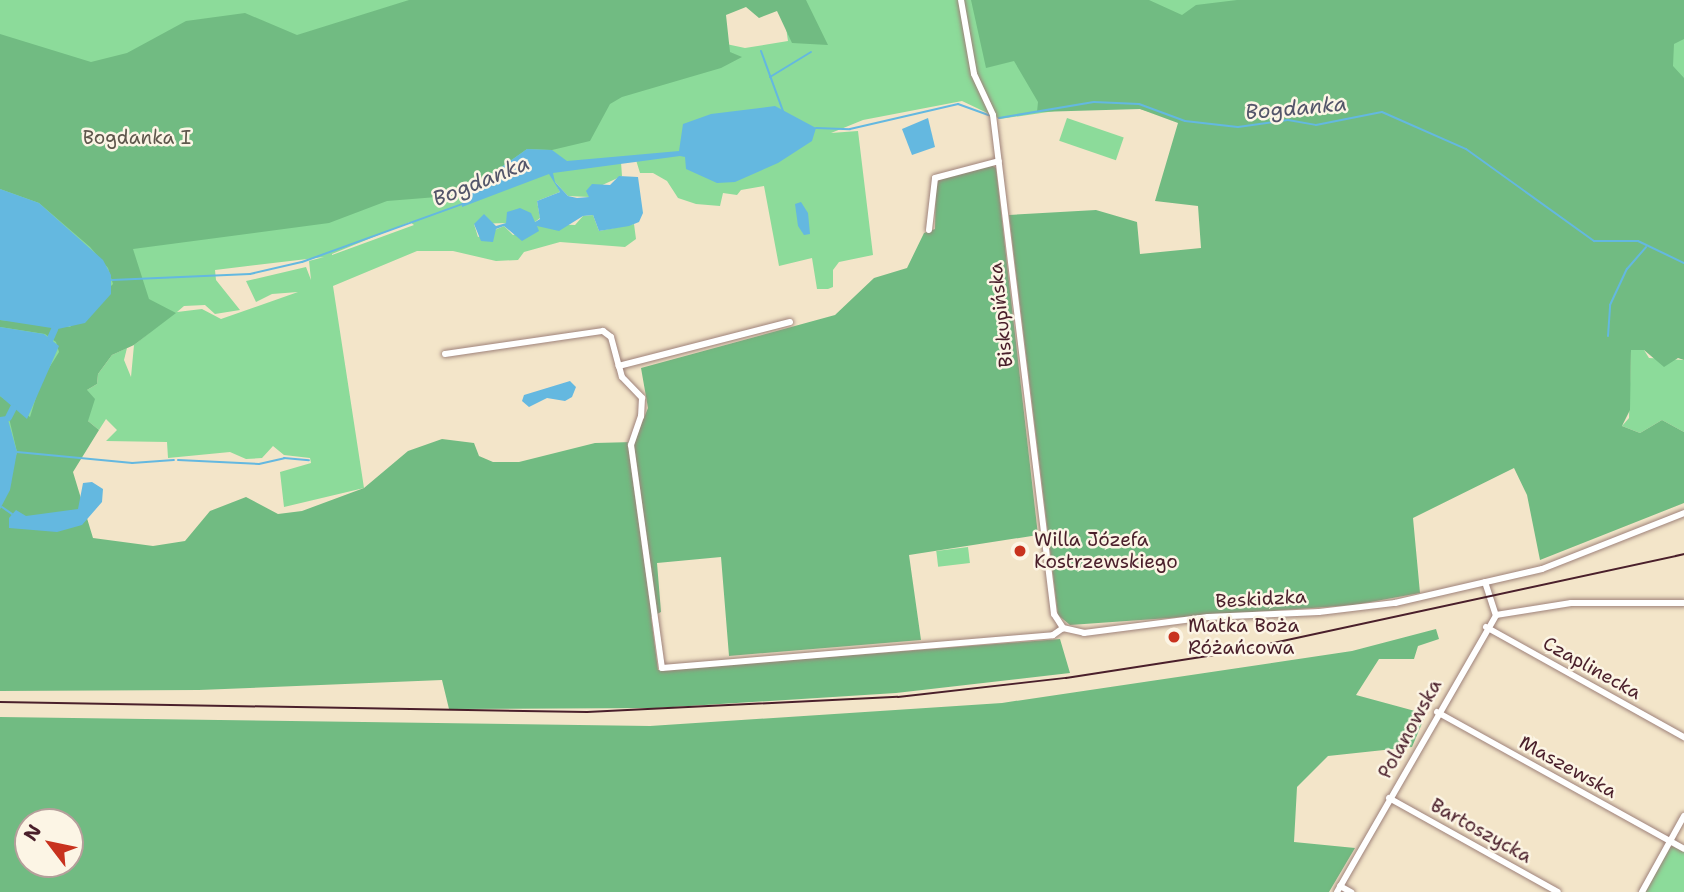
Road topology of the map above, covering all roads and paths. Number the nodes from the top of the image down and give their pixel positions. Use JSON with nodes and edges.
{"nodes":[{"id":1,"x":961,"y":0,"type":"edge"},
{"id":2,"x":999,"y":161,"type":"junction"},
{"id":3,"x":929,"y":230,"type":"dead end"},
{"id":4,"x":790,"y":322,"type":"dead end"},
{"id":5,"x":445,"y":354,"type":"dead end"},
{"id":6,"x":618,"y":366,"type":"junction"},
{"id":7,"x":1684,"y":513,"type":"edge"},
{"id":8,"x":1485,"y":582,"type":"junction"},
{"id":9,"x":1684,"y":603,"type":"edge"},
{"id":10,"x":1496,"y":615,"type":"junction"},
{"id":11,"x":1486,"y":627,"type":"junction"},
{"id":12,"x":1063,"y":628,"type":"junction"},
{"id":13,"x":1437,"y":712,"type":"junction"},
{"id":14,"x":1684,"y":737,"type":"edge"},
{"id":15,"x":1389,"y":798,"type":"junction"},
{"id":16,"x":1684,"y":816,"type":"edge"},
{"id":17,"x":1670,"y":841,"type":"junction"},
{"id":18,"x":1684,"y":849,"type":"edge"},
{"id":19,"x":1339,"y":889,"type":"edge"},
{"id":20,"x":1351,"y":892,"type":"edge"},
{"id":21,"x":1558,"y":892,"type":"edge"},
{"id":22,"x":1642,"y":892,"type":"edge"}],
"edges":[{"from":1,"to":2,"type":"street","name":"Biskupińska"},
{"from":2,"to":3,"type":"street"},
{"from":2,"to":12,"type":"street","name":"Biskupińska"},
{"from":4,"to":6,"type":"street"},
{"from":5,"to":6,"type":"street"},
{"from":6,"to":12,"type":"street","name":"Beskidzka"},
{"from":7,"to":8,"type":"street","name":"Beskidzka"},
{"from":8,"to":10,"type":"street"},
{"from":8,"to":12,"type":"street","name":"Beskidzka"},
{"from":9,"to":10,"type":"street"},
{"from":10,"to":11,"type":"street","name":"Polanowska"},
{"from":11,"to":13,"type":"street","name":"Polanowska"},
{"from":11,"to":14,"type":"street","name":"Czaplinecka"},
{"from":13,"to":15,"type":"street","name":"Polanowska"},
{"from":13,"to":17,"type":"street","name":"Maszewska"},
{"from":15,"to":19,"type":"street","name":"Polanowska"},
{"from":15,"to":21,"type":"street","name":"Bartoszycka"},
{"from":16,"to":17,"type":"street"},
{"from":17,"to":18,"type":"street","name":"Maszewska"},
{"from":17,"to":22,"type":"street"},
{"from":19,"to":20,"type":"street"}]}
